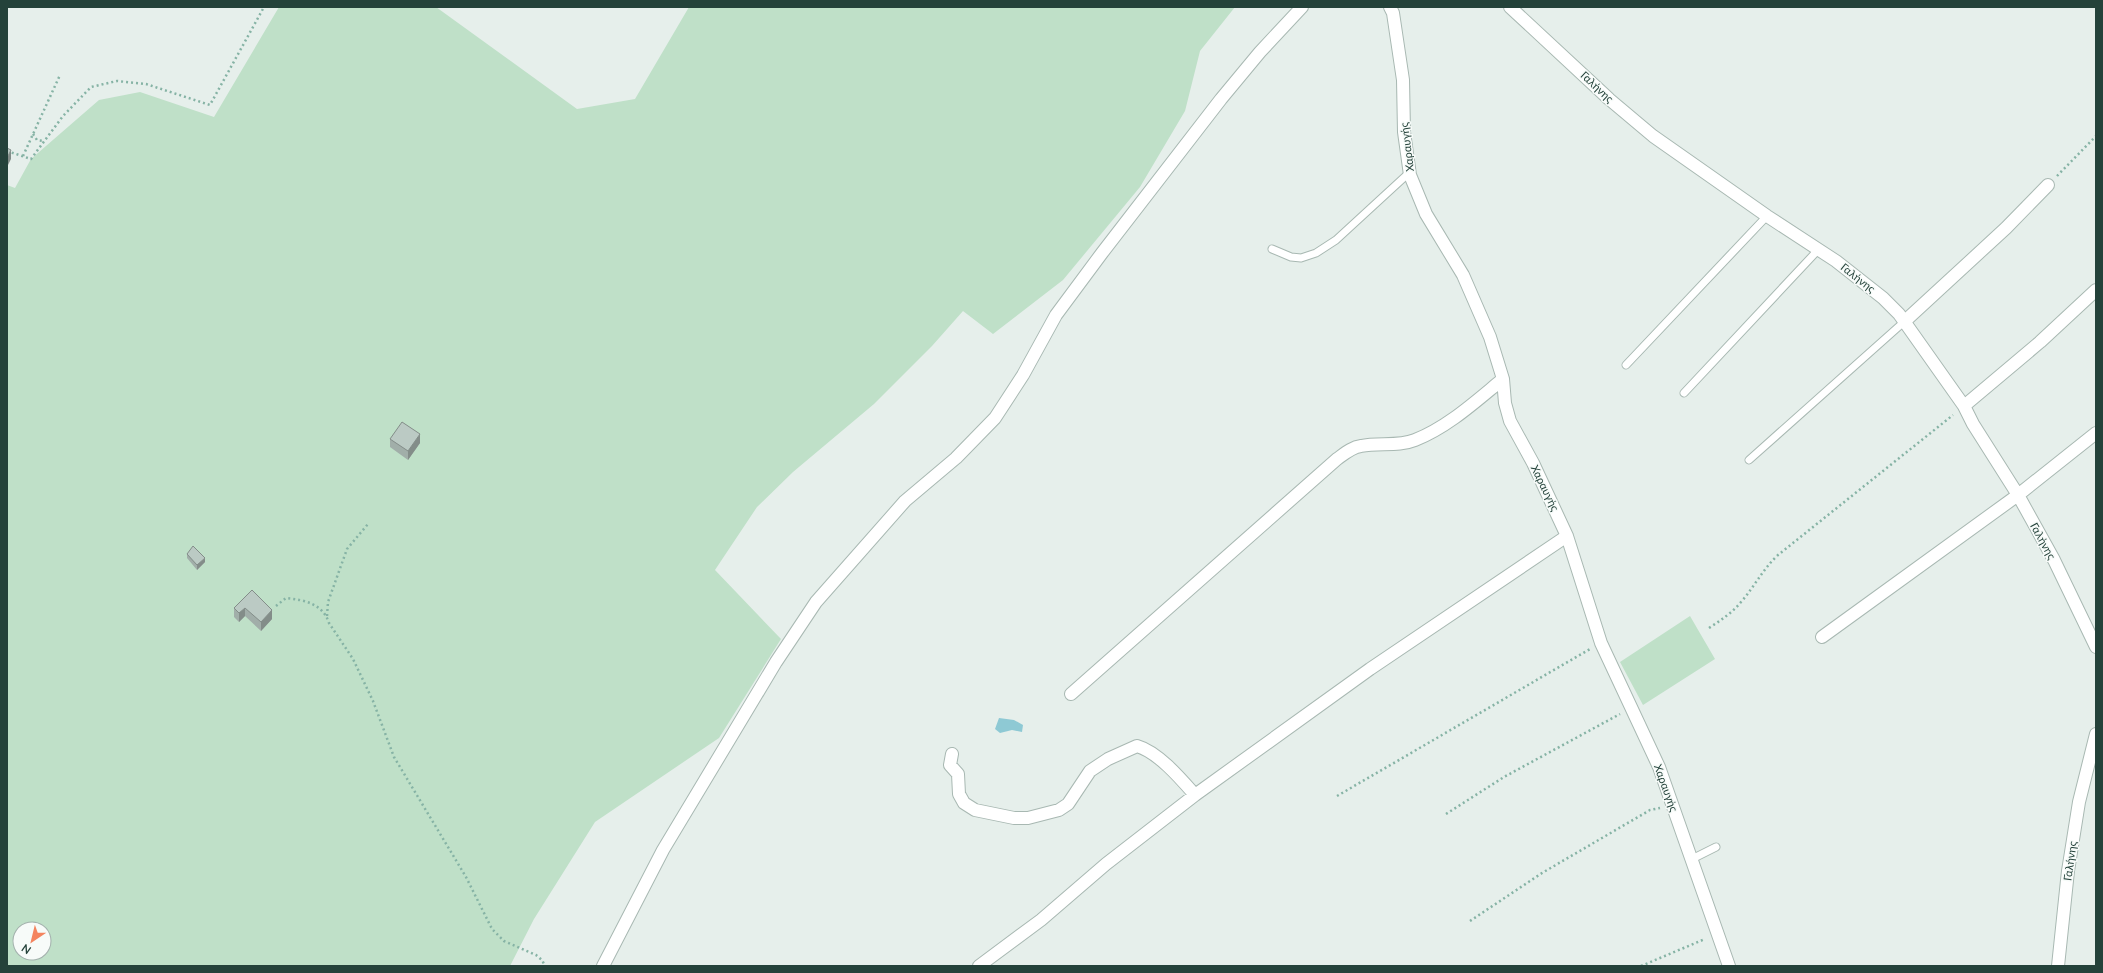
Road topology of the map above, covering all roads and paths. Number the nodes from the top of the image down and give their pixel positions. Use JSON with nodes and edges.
{"nodes":[{"id":1,"x":264,"y":7,"type":"edge"},
{"id":2,"x":1302,"y":7,"type":"edge"},
{"id":3,"x":1390,"y":7,"type":"edge"},
{"id":4,"x":1510,"y":7,"type":"edge"},
{"id":5,"x":60,"y":75,"type":"dead end"},
{"id":6,"x":33,"y":134,"type":"junction"},
{"id":7,"x":2096,"y":136,"type":"edge"},
{"id":8,"x":44,"y":141,"type":"junction"},
{"id":9,"x":7,"y":151,"type":"edge"},
{"id":10,"x":23,"y":156,"type":"junction"},
{"id":11,"x":1410,"y":172,"type":"junction"},
{"id":12,"x":2048,"y":185,"type":"joint"},
{"id":13,"x":1767,"y":216,"type":"junction"},
{"id":14,"x":1272,"y":249,"type":"dead end"},
{"id":15,"x":1818,"y":250,"type":"junction"},
{"id":16,"x":2096,"y":290,"type":"edge"},
{"id":17,"x":1904,"y":321,"type":"junction"},
{"id":18,"x":1626,"y":365,"type":"dead end"},
{"id":19,"x":1503,"y":379,"type":"junction"},
{"id":20,"x":1684,"y":393,"type":"dead end"},
{"id":21,"x":1964,"y":406,"type":"junction"},
{"id":22,"x":2096,"y":433,"type":"edge"},
{"id":23,"x":1749,"y":460,"type":"dead end"},
{"id":24,"x":2018,"y":495,"type":"junction"},
{"id":25,"x":368,"y":524,"type":"dead end"},
{"id":26,"x":1567,"y":536,"type":"junction"},
{"id":27,"x":276,"y":606,"type":"dead end"},
{"id":28,"x":327,"y":616,"type":"junction"},
{"id":29,"x":1710,"y":628,"type":"dead end"},
{"id":30,"x":1822,"y":637,"type":"dead end"},
{"id":31,"x":1601,"y":643,"type":"junction"},
{"id":32,"x":2096,"y":647,"type":"edge"},
{"id":33,"x":1071,"y":694,"type":"dead end"},
{"id":34,"x":1631,"y":708,"type":"junction"},
{"id":35,"x":2096,"y":734,"type":"edge"},
{"id":36,"x":952,"y":754,"type":"dead end"},
{"id":37,"x":1196,"y":795,"type":"junction"},
{"id":38,"x":1337,"y":796,"type":"dead end"},
{"id":39,"x":1670,"y":797,"type":"junction"},
{"id":40,"x":1446,"y":814,"type":"dead end"},
{"id":41,"x":1716,"y":847,"type":"dead end"},
{"id":42,"x":1692,"y":859,"type":"junction"},
{"id":43,"x":1470,"y":921,"type":"dead end"},
{"id":44,"x":1718,"y":934,"type":"junction"},
{"id":45,"x":545,"y":966,"type":"edge"},
{"id":46,"x":603,"y":966,"type":"edge"},
{"id":47,"x":979,"y":966,"type":"edge"},
{"id":48,"x":1641,"y":966,"type":"edge"},
{"id":49,"x":1729,"y":966,"type":"edge"},
{"id":50,"x":2058,"y":966,"type":"edge"}],
"edges":[{"from":1,"to":8,"type":"path"},
{"from":2,"to":46,"type":"street"},
{"from":3,"to":11,"type":"street","name":"Χαραυγής"},
{"from":4,"to":13,"type":"street","name":"Γαλήνης"},
{"from":5,"to":6,"type":"path"},
{"from":6,"to":8,"type":"path"},
{"from":6,"to":10,"type":"path"},
{"from":7,"to":12,"type":"path"},
{"from":8,"to":10,"type":"path"},
{"from":9,"to":10,"type":"path"},
{"from":11,"to":14,"type":"lane"},
{"from":11,"to":19,"type":"street","name":"Χαραυγής"},
{"from":12,"to":17,"type":"street"},
{"from":13,"to":15,"type":"street","name":"Γαλήνης"},
{"from":13,"to":18,"type":"lane"},
{"from":15,"to":17,"type":"street","name":"Γαλήνης"},
{"from":15,"to":20,"type":"lane"},
{"from":16,"to":21,"type":"street"},
{"from":17,"to":21,"type":"street","name":"Γαλήνης"},
{"from":17,"to":23,"type":"lane"},
{"from":19,"to":26,"type":"street","name":"Χαραυγής"},
{"from":19,"to":33,"type":"street"},
{"from":21,"to":24,"type":"street","name":"Γαλήνης"},
{"from":21,"to":29,"type":"path"},
{"from":22,"to":24,"type":"street"},
{"from":24,"to":30,"type":"street"},
{"from":24,"to":32,"type":"street","name":"Γαλήνης"},
{"from":25,"to":28,"type":"path"},
{"from":26,"to":31,"type":"street","name":"Χαραυγής"},
{"from":26,"to":37,"type":"street"},
{"from":27,"to":28,"type":"path"},
{"from":28,"to":45,"type":"path"},
{"from":31,"to":34,"type":"street","name":"Χαραυγής"},
{"from":31,"to":38,"type":"path"},
{"from":34,"to":39,"type":"street","name":"Χαραυγής"},
{"from":34,"to":40,"type":"path"},
{"from":35,"to":50,"type":"street","name":"Γαλήνης"},
{"from":36,"to":37,"type":"street"},
{"from":37,"to":47,"type":"street"},
{"from":39,"to":42,"type":"street","name":"Χαραυγής"},
{"from":39,"to":43,"type":"path"},
{"from":41,"to":42,"type":"lane"},
{"from":42,"to":44,"type":"street","name":"Χαραυγής"},
{"from":44,"to":48,"type":"path"},
{"from":44,"to":49,"type":"street","name":"Χαραυγής"}]}
